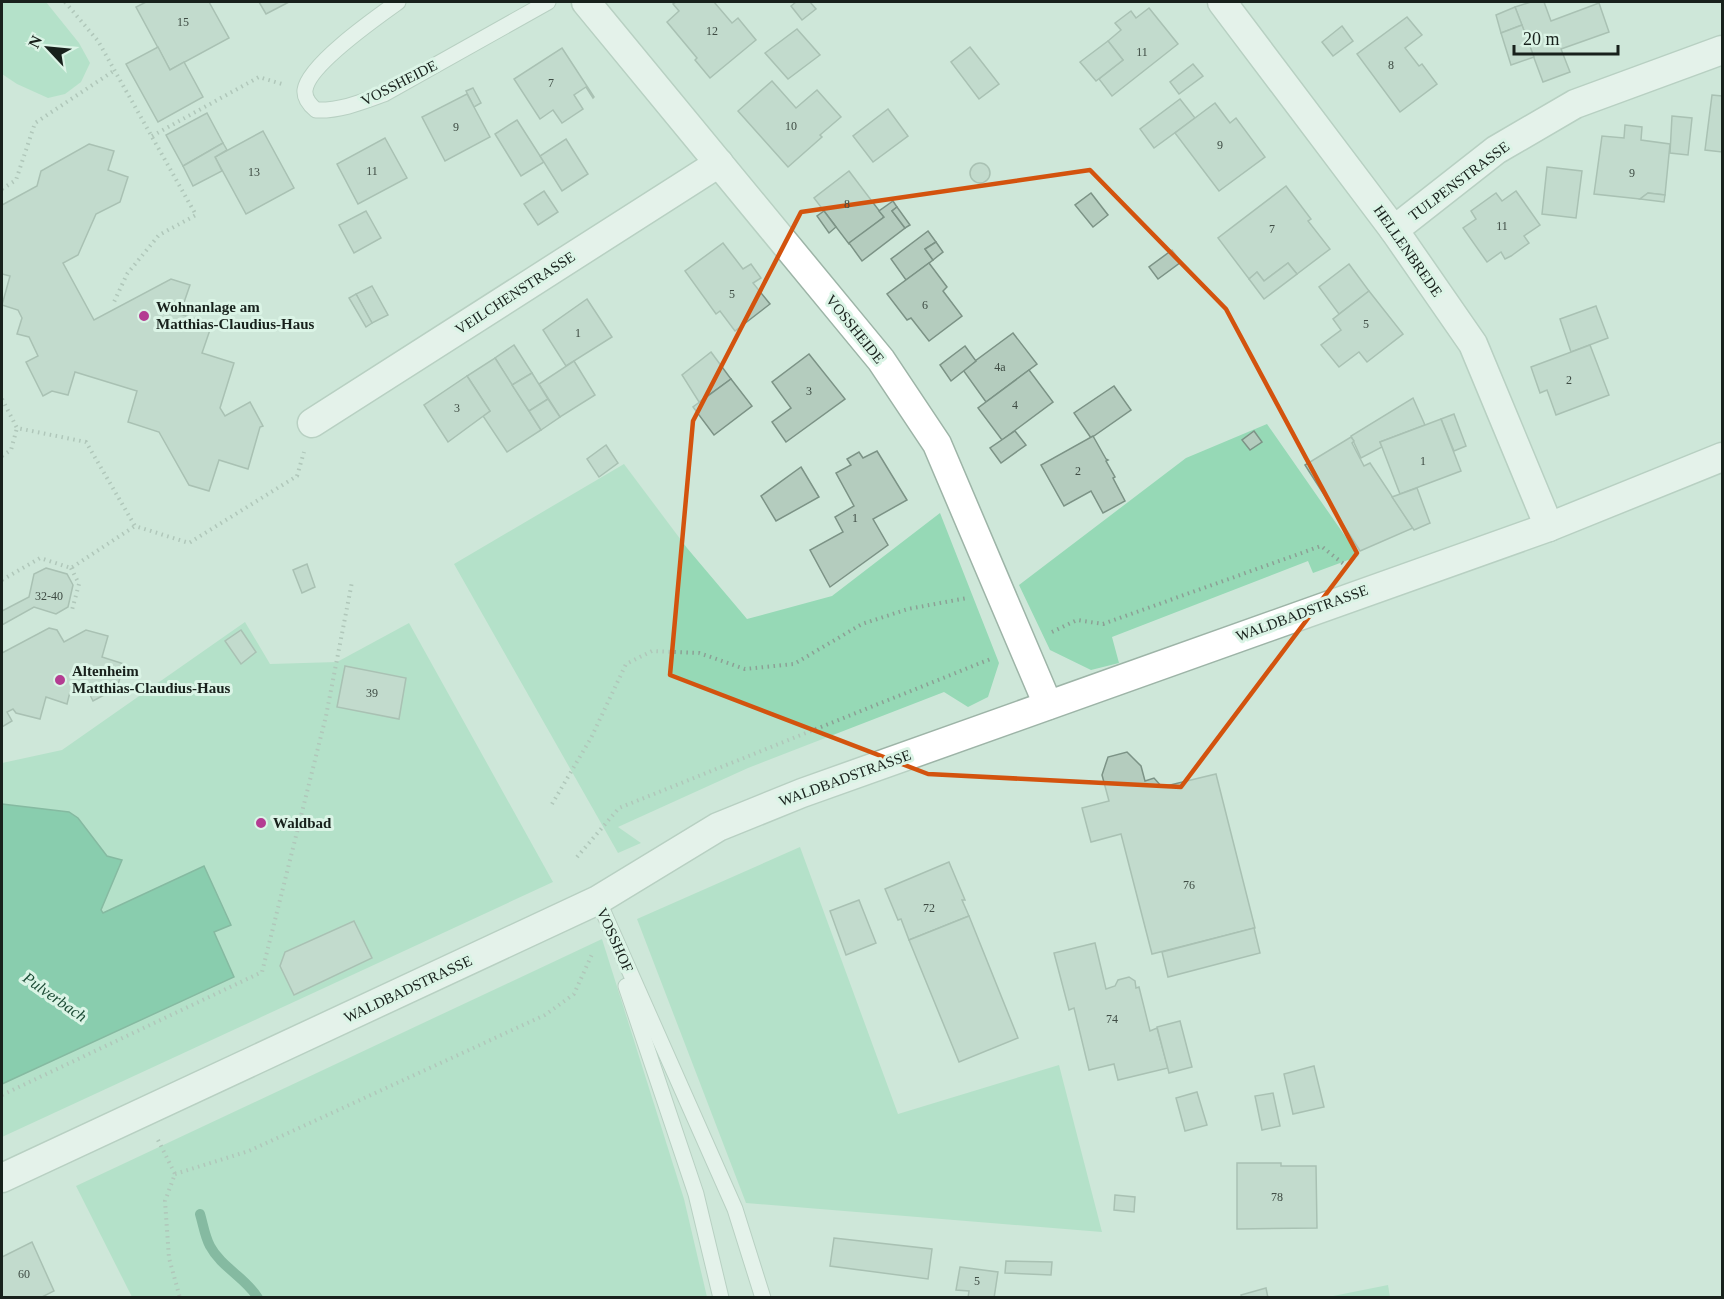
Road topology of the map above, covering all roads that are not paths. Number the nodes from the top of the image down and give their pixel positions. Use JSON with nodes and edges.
{"nodes":[{"id":1,"x":398,"y":2,"type":"edge"},
{"id":2,"x":548,"y":2,"type":"edge"},
{"id":3,"x":586,"y":2,"type":"edge"},
{"id":4,"x":1222,"y":2,"type":"edge"},
{"id":5,"x":1722,"y":50,"type":"edge"},
{"id":6,"x":718,"y":163,"type":"junction"},
{"id":7,"x":1394,"y":230,"type":"junction"},
{"id":8,"x":312,"y":423,"type":"road end"},
{"id":9,"x":1722,"y":457,"type":"edge"},
{"id":10,"x":1549,"y":527,"type":"junction"},
{"id":11,"x":1047,"y":705,"type":"junction"},
{"id":12,"x":598,"y":900,"type":"junction"},
{"id":13,"x":2,"y":1178,"type":"edge"},
{"id":14,"x":721,"y":1298,"type":"edge"},
{"id":15,"x":764,"y":1298,"type":"edge"}],
"edges":[{"from":1,"to":2,"type":"lane","name":"VOSSHEIDE"},
{"from":3,"to":6,"type":"street","name":"VOSSHEIDE"},
{"from":4,"to":7,"type":"street","name":"HELLENBREDE"},
{"from":5,"to":7,"type":"street","name":"TULPENSTRASSE"},
{"from":6,"to":8,"type":"street","name":"VEILCHENSTRASSE"},
{"from":6,"to":11,"type":"street","name":"VOSSHEIDE"},
{"from":7,"to":10,"type":"street","name":"HELLENBREDE"},
{"from":9,"to":10,"type":"street","name":"WALDBADSTRASSE"},
{"from":10,"to":11,"type":"street","name":"WALDBADSTRASSE"},
{"from":11,"to":12,"type":"street","name":"WALDBADSTRASSE"},
{"from":12,"to":13,"type":"street","name":"WALDBADSTRASSE"},
{"from":12,"to":14,"type":"lane","name":"VOSSHOF"},
{"from":12,"to":15,"type":"lane","name":"VOSSHOF"}]}
